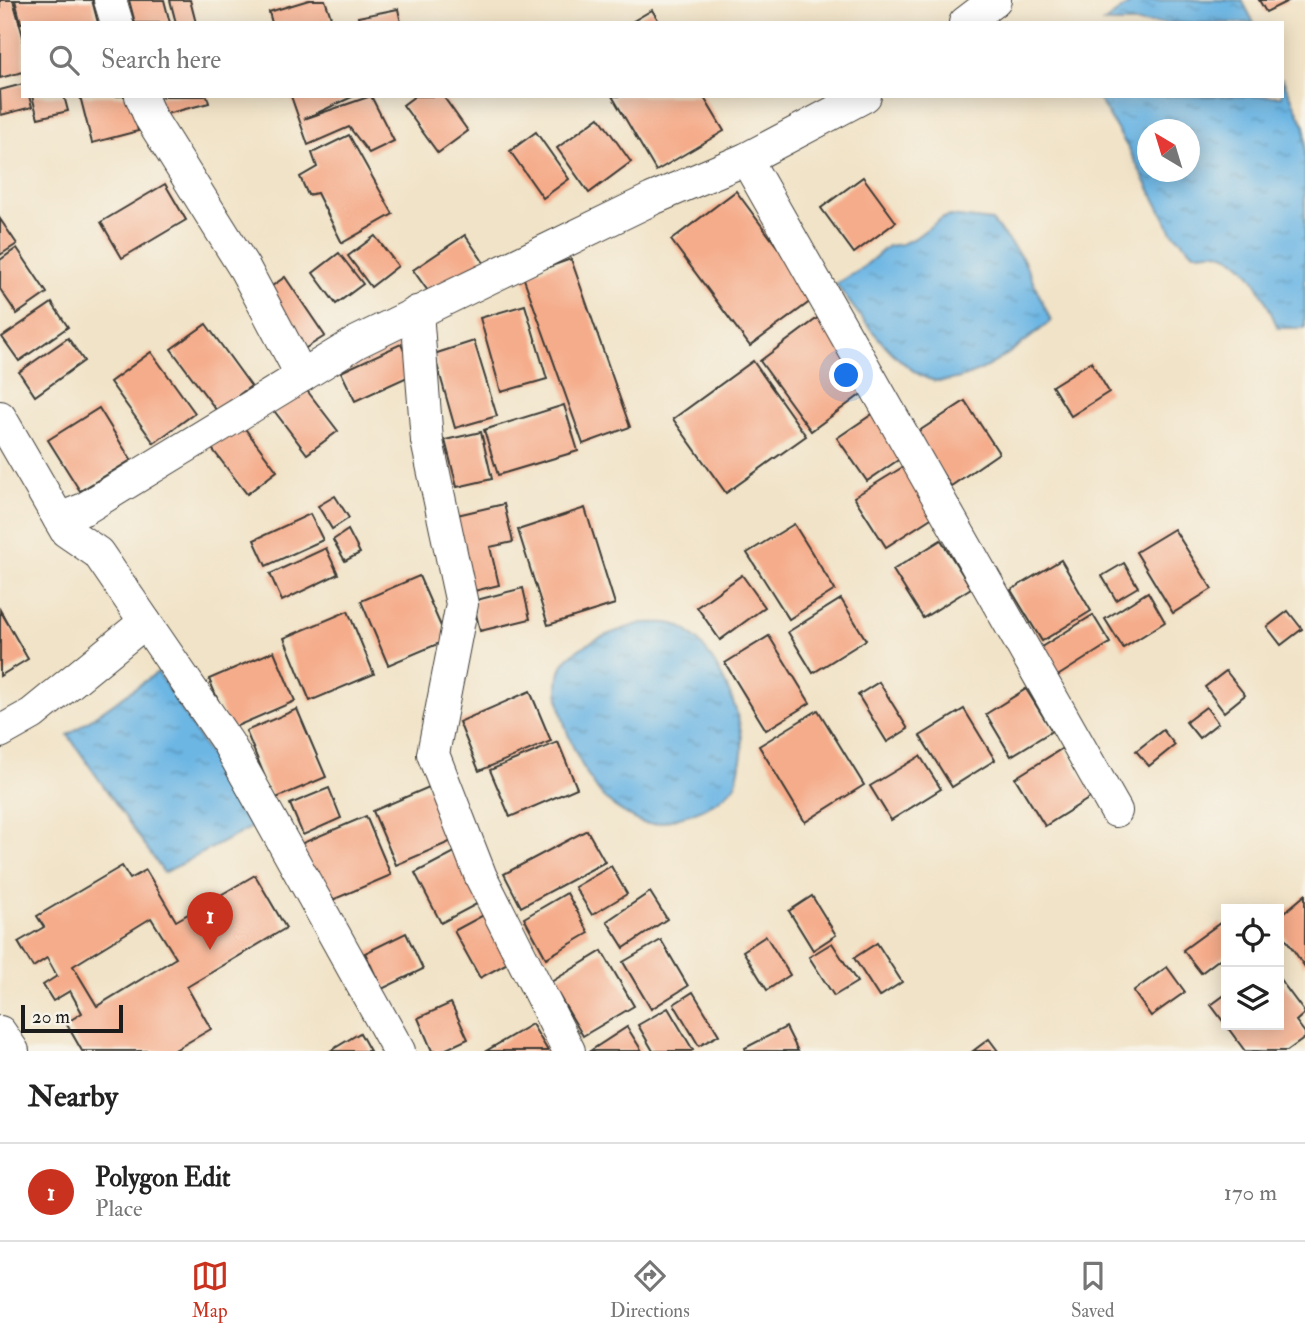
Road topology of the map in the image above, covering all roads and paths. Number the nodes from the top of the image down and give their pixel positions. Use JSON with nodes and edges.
{"nodes":[{"id":1,"x":110,"y":0,"type":"edge"},
{"id":2,"x":995,"y":0,"type":"edge"},
{"id":3,"x":116,"y":21,"type":"edge"},
{"id":4,"x":968,"y":21,"type":"edge"},
{"id":5,"x":142,"y":98,"type":"edge"},
{"id":6,"x":861,"y":98,"type":"edge"},
{"id":7,"x":746,"y":159,"type":"junction"},
{"id":8,"x":417,"y":312,"type":"junction"},
{"id":9,"x":302,"y":376,"type":"junction"},
{"id":10,"x":0,"y":417,"type":"edge"},
{"id":11,"x":59,"y":519,"type":"junction"},
{"id":12,"x":145,"y":622,"type":"junction"},
{"id":13,"x":0,"y":732,"type":"edge"},
{"id":14,"x":1116,"y":811,"type":"dead end"},
{"id":15,"x":0,"y":1032,"type":"edge"},
{"id":16,"x":13,"y":1051,"type":"edge"},
{"id":17,"x":399,"y":1051,"type":"edge"},
{"id":18,"x":569,"y":1051,"type":"edge"}],
"edges":[{"from":1,"to":3,"type":"street"},
{"from":2,"to":4,"type":"street"},
{"from":5,"to":9,"type":"street"},
{"from":6,"to":7,"type":"street"},
{"from":7,"to":8,"type":"street"},
{"from":7,"to":14,"type":"street"},
{"from":8,"to":9,"type":"street"},
{"from":8,"to":18,"type":"street"},
{"from":9,"to":11,"type":"street"},
{"from":10,"to":11,"type":"street"},
{"from":11,"to":12,"type":"street"},
{"from":12,"to":13,"type":"street"},
{"from":12,"to":17,"type":"street"},
{"from":15,"to":16,"type":"street"}]}
